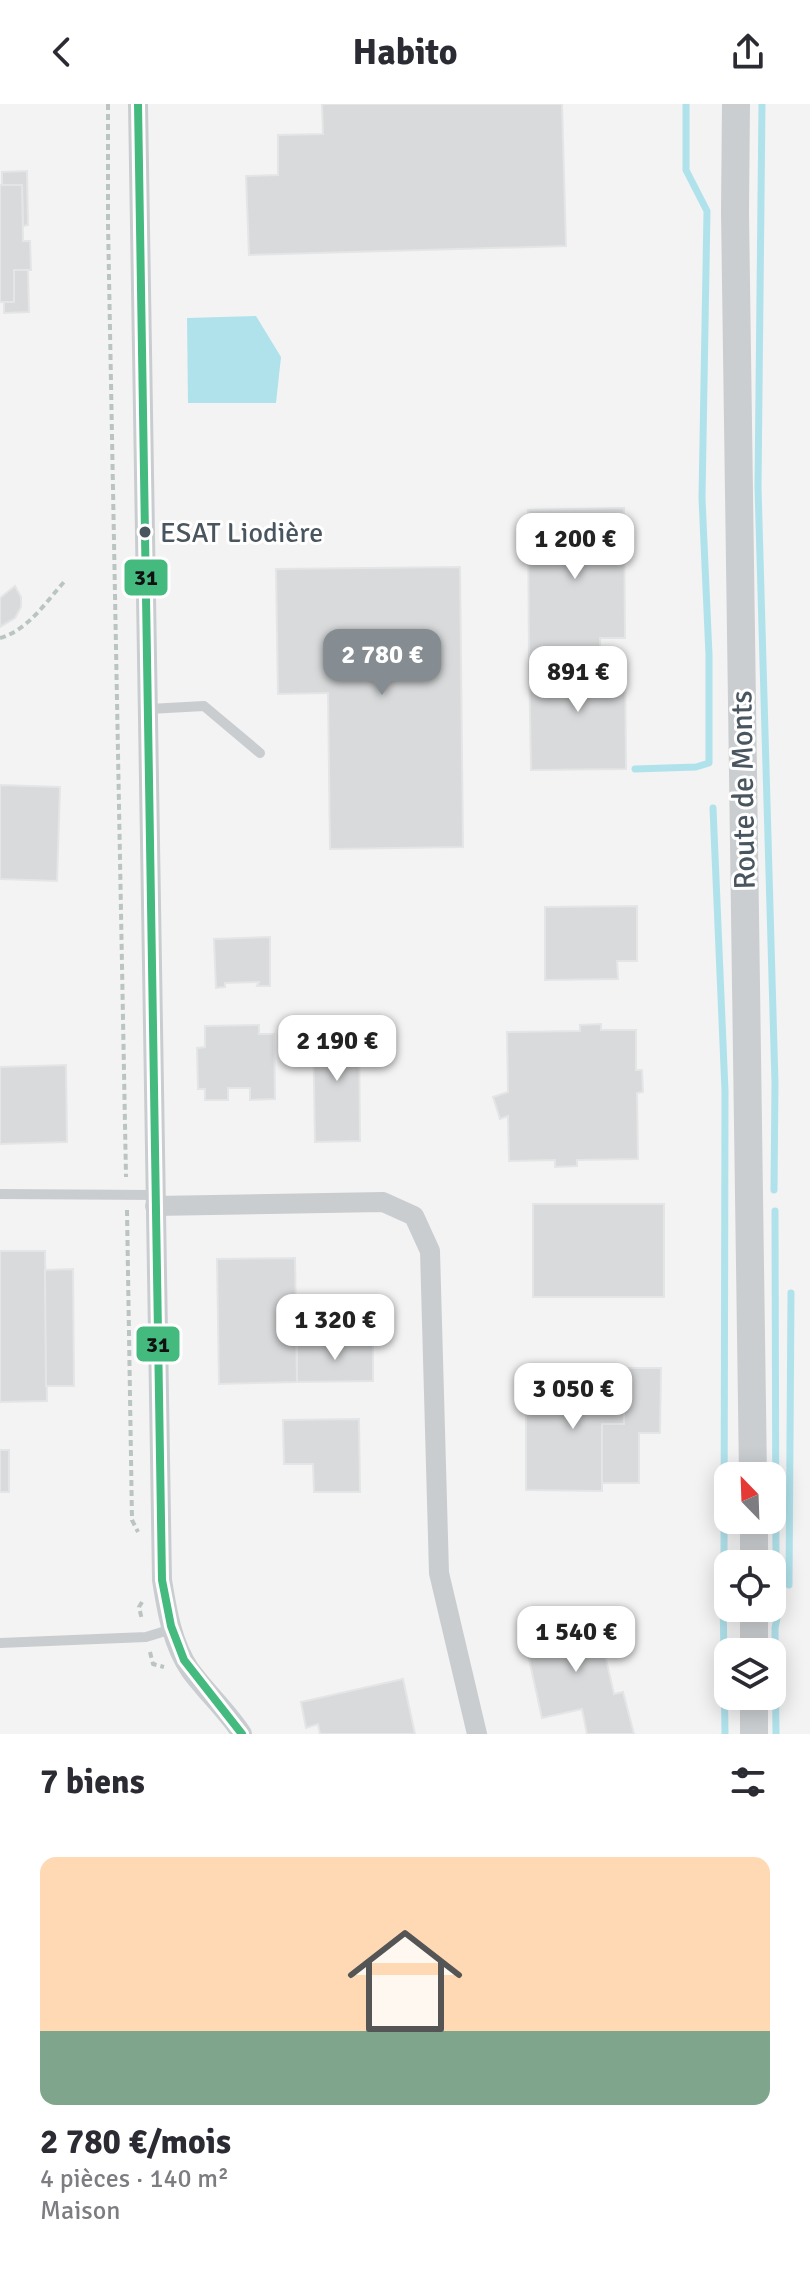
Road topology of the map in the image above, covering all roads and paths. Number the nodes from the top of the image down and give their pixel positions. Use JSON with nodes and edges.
{"nodes":[{"id":1,"x":108,"y":104,"type":"edge"},
{"id":2,"x":138,"y":104,"type":"edge"},
{"id":3,"x":736,"y":104,"type":"edge"},
{"id":4,"x":64,"y":582,"type":"dead end"},
{"id":5,"x":0,"y":638,"type":"edge"},
{"id":6,"x":149,"y":709,"type":"junction"},
{"id":7,"x":260,"y":753,"type":"dead end"},
{"id":8,"x":0,"y":1194,"type":"edge"},
{"id":9,"x":127,"y":1194,"type":"junction"},
{"id":10,"x":155,"y":1200,"type":"junction"},
{"id":11,"x":753,"y":1462,"type":"edge"},
{"id":12,"x":143,"y":1536,"type":"dead end"},
{"id":13,"x":144,"y":1598,"type":"dead end"},
{"id":14,"x":172,"y":1629,"type":"junction"},
{"id":15,"x":146,"y":1637,"type":"junction"},
{"id":16,"x":0,"y":1643,"type":"edge"},
{"id":17,"x":167,"y":1668,"type":"dead end"},
{"id":18,"x":754,"y":1710,"type":"edge"},
{"id":19,"x":242,"y":1734,"type":"edge"},
{"id":20,"x":477,"y":1734,"type":"edge"},
{"id":21,"x":754,"y":1734,"type":"edge"}],
"edges":[{"from":1,"to":9,"type":"path"},
{"from":2,"to":6,"type":"street"},
{"from":3,"to":11,"type":"main road","name":"Route de Monts"},
{"from":4,"to":5,"type":"path"},
{"from":6,"to":7,"type":"lane"},
{"from":6,"to":10,"type":"street"},
{"from":8,"to":9,"type":"lane"},
{"from":9,"to":10,"type":"lane"},
{"from":9,"to":12,"type":"path"},
{"from":10,"to":14,"type":"street"},
{"from":10,"to":20,"type":"street"},
{"from":13,"to":15,"type":"path"},
{"from":14,"to":15,"type":"lane"},
{"from":14,"to":19,"type":"street"},
{"from":15,"to":16,"type":"lane"},
{"from":15,"to":17,"type":"path"},
{"from":18,"to":21,"type":"main road"}]}
